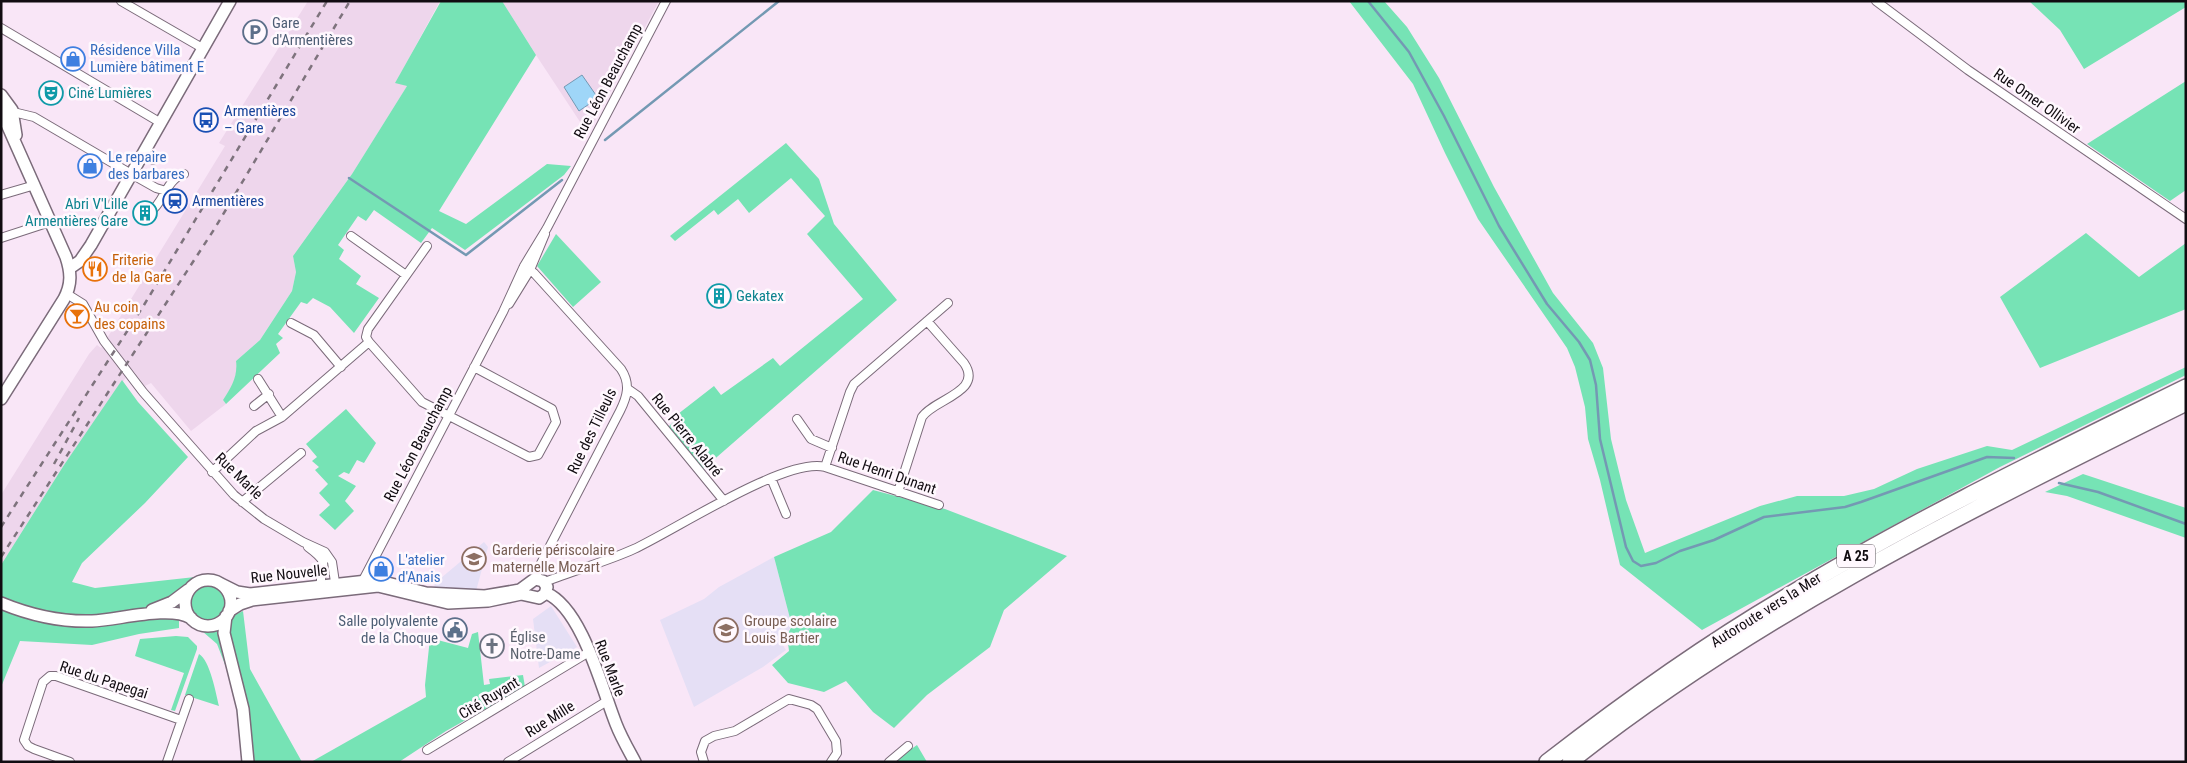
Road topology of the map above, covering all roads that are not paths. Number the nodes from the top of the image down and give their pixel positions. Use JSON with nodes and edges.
{"nodes":[{"id":1,"x":121,"y":1,"type":"edge"},
{"id":2,"x":230,"y":1,"type":"edge"},
{"id":3,"x":666,"y":1,"type":"edge"},
{"id":4,"x":1876,"y":1,"type":"edge"},
{"id":5,"x":3,"y":29,"type":"edge"},
{"id":6,"x":204,"y":49,"type":"junction"},
{"id":7,"x":1,"y":95,"type":"edge"},
{"id":8,"x":1,"y":102,"type":"edge"},
{"id":9,"x":5,"y":115,"type":"edge"},
{"id":10,"x":161,"y":122,"type":"junction"},
{"id":11,"x":184,"y":174,"type":"dead end"},
{"id":12,"x":132,"y":175,"type":"junction"},
{"id":13,"x":35,"y":185,"type":"junction"},
{"id":14,"x":166,"y":191,"type":"junction"},
{"id":15,"x":1,"y":195,"type":"edge"},
{"id":16,"x":150,"y":212,"type":"dead end"},
{"id":17,"x":2186,"y":219,"type":"edge"},
{"id":18,"x":50,"y":222,"type":"junction"},
{"id":19,"x":351,"y":236,"type":"dead end"},
{"id":20,"x":1,"y":238,"type":"edge"},
{"id":21,"x":427,"y":246,"type":"dead end"},
{"id":22,"x":70,"y":268,"type":"junction"},
{"id":23,"x":527,"y":268,"type":"junction"},
{"id":24,"x":406,"y":275,"type":"junction"},
{"id":25,"x":66,"y":294,"type":"junction"},
{"id":26,"x":948,"y":303,"type":"dead end"},
{"id":27,"x":927,"y":321,"type":"junction"},
{"id":28,"x":291,"y":323,"type":"dead end"},
{"id":29,"x":369,"y":342,"type":"junction"},
{"id":30,"x":474,"y":366,"type":"junction"},
{"id":31,"x":341,"y":367,"type":"junction"},
{"id":32,"x":258,"y":378,"type":"dead end"},
{"id":33,"x":14,"y":380,"type":"junction"},
{"id":34,"x":2186,"y":387,"type":"edge"},
{"id":35,"x":628,"y":389,"type":"junction"},
{"id":36,"x":269,"y":394,"type":"junction"},
{"id":37,"x":1,"y":399,"type":"edge"},
{"id":38,"x":2186,"y":402,"type":"edge"},
{"id":39,"x":254,"y":406,"type":"dead end"},
{"id":40,"x":1,"y":409,"type":"edge"},
{"id":41,"x":282,"y":416,"type":"junction"},
{"id":42,"x":448,"y":416,"type":"junction"},
{"id":43,"x":797,"y":420,"type":"dead end"},
{"id":44,"x":832,"y":448,"type":"junction"},
{"id":45,"x":301,"y":453,"type":"dead end"},
{"id":46,"x":825,"y":467,"type":"junction"},
{"id":47,"x":212,"y":472,"type":"junction"},
{"id":48,"x":770,"y":478,"type":"junction"},
{"id":49,"x":898,"y":492,"type":"junction"},
{"id":50,"x":724,"y":501,"type":"junction"},
{"id":51,"x":242,"y":502,"type":"junction"},
{"id":52,"x":939,"y":505,"type":"dead end"},
{"id":53,"x":786,"y":514,"type":"dead end"},
{"id":54,"x":303,"y":542,"type":"junction"},
{"id":55,"x":221,"y":584,"type":"junction"},
{"id":56,"x":360,"y":584,"type":"junction"},
{"id":57,"x":336,"y":587,"type":"junction"},
{"id":58,"x":537,"y":587,"type":"junction"},
{"id":59,"x":190,"y":589,"type":"junction"},
{"id":60,"x":321,"y":589,"type":"junction"},
{"id":61,"x":1,"y":603,"type":"edge"},
{"id":62,"x":227,"y":614,"type":"junction"},
{"id":63,"x":129,"y":617,"type":"junction"},
{"id":64,"x":195,"y":621,"type":"junction"},
{"id":65,"x":589,"y":652,"type":"junction"},
{"id":66,"x":230,"y":661,"type":"junction"},
{"id":67,"x":189,"y":699,"type":"dead end"},
{"id":68,"x":607,"y":701,"type":"junction"},
{"id":69,"x":181,"y":720,"type":"junction"},
{"id":70,"x":908,"y":746,"type":"dead end"},
{"id":71,"x":427,"y":750,"type":"dead end"},
{"id":72,"x":70,"y":762,"type":"edge"},
{"id":73,"x":167,"y":762,"type":"edge"},
{"id":74,"x":248,"y":762,"type":"edge"},
{"id":75,"x":508,"y":762,"type":"edge"},
{"id":76,"x":636,"y":762,"type":"edge"},
{"id":77,"x":704,"y":762,"type":"edge"},
{"id":78,"x":831,"y":762,"type":"edge"},
{"id":79,"x":889,"y":762,"type":"edge"},
{"id":80,"x":1547,"y":762,"type":"edge"},
{"id":81,"x":1570,"y":762,"type":"edge"}],
"edges":[{"from":1,"to":6,"type":"street"},
{"from":2,"to":6,"type":"main road"},
{"from":3,"to":23,"type":"street","name":"Rue Léon Beauchamp"},
{"from":4,"to":17,"type":"street","name":"Rue Omer Ollivier"},
{"from":5,"to":10,"type":"street"},
{"from":6,"to":10,"type":"main road"},
{"from":7,"to":9,"type":"main road"},
{"from":8,"to":9,"type":"street"},
{"from":9,"to":12,"type":"street"},
{"from":9,"to":13,"type":"main road"},
{"from":10,"to":12,"type":"main road"},
{"from":11,"to":14,"type":"street"},
{"from":12,"to":14,"type":"street"},
{"from":12,"to":22,"type":"main road"},
{"from":13,"to":15,"type":"street"},
{"from":13,"to":18,"type":"main road"},
{"from":14,"to":16,"type":"street"},
{"from":18,"to":20,"type":"street"},
{"from":18,"to":22,"type":"main road"},
{"from":19,"to":24,"type":"street"},
{"from":21,"to":24,"type":"street"},
{"from":22,"to":25,"type":"main road"},
{"from":23,"to":30,"type":"street","name":"Rue Léon Beauchamp"},
{"from":23,"to":35,"type":"street","name":"Rue des Tilleuls"},
{"from":24,"to":29,"type":"street"},
{"from":25,"to":33,"type":"main road"},
{"from":25,"to":47,"type":"street","name":"Rue Marle"},
{"from":26,"to":27,"type":"street"},
{"from":27,"to":44,"type":"street"},
{"from":27,"to":49,"type":"street"},
{"from":28,"to":31,"type":"street"},
{"from":29,"to":31,"type":"street"},
{"from":29,"to":42,"type":"street"},
{"from":30,"to":42,"type":"street","name":"Rue Léon Beauchamp"},
{"from":30,"to":42,"type":"street"},
{"from":31,"to":41,"type":"street"},
{"from":32,"to":36,"type":"street"},
{"from":33,"to":37,"type":"main road"},
{"from":33,"to":40,"type":"main road"},
{"from":34,"to":80,"type":"highway","name":"Autoroute vers la Mer","number":"A 25"},
{"from":35,"to":50,"type":"street","name":"Rue Pierre Alabré"},
{"from":35,"to":58,"type":"street","name":"Rue des Tilleuls"},
{"from":36,"to":39,"type":"street"},
{"from":36,"to":41,"type":"street"},
{"from":38,"to":81,"type":"highway","number":"A 25"},
{"from":41,"to":47,"type":"street"},
{"from":42,"to":56,"type":"street","name":"Rue Léon Beauchamp"},
{"from":43,"to":44,"type":"street"},
{"from":44,"to":46,"type":"street"},
{"from":45,"to":51,"type":"street"},
{"from":46,"to":48,"type":"street","name":"Rue Henri Dunant"},
{"from":46,"to":49,"type":"street","name":"Rue Henri Dunant"},
{"from":47,"to":51,"type":"street","name":"Rue Marle"},
{"from":48,"to":50,"type":"street","name":"Rue Henri Dunant"},
{"from":48,"to":53,"type":"street"},
{"from":49,"to":52,"type":"street","name":"Rue Henri Dunant"},
{"from":50,"to":58,"type":"street","name":"Rue Henri Dunant"},
{"from":51,"to":54,"type":"street","name":"Rue Marle"},
{"from":54,"to":57,"type":"street","name":"Rue Marle"},
{"from":54,"to":60,"type":"street","name":"Rue Marle"},
{"from":55,"to":59,"type":"main road"},
{"from":55,"to":60,"type":"main road","name":"Rue Nouvelle"},
{"from":55,"to":62,"type":"main road"},
{"from":56,"to":57,"type":"main road","name":"Rue Nouvelle"},
{"from":56,"to":58,"type":"main road"},
{"from":57,"to":60,"type":"main road","name":"Rue Nouvelle"},
{"from":58,"to":65,"type":"main road","name":"Rue Marle"},
{"from":59,"to":63,"type":"main road"},
{"from":59,"to":64,"type":"main road"},
{"from":60,"to":62,"type":"main road","name":"Rue Nouvelle"},
{"from":61,"to":63,"type":"main road"},
{"from":62,"to":64,"type":"main road"},
{"from":62,"to":66,"type":"main road"},
{"from":63,"to":64,"type":"main road"},
{"from":64,"to":66,"type":"main road"},
{"from":65,"to":68,"type":"main road","name":"Rue Marle"},
{"from":65,"to":71,"type":"street","name":"Cité Ruyant"},
{"from":66,"to":74,"type":"main road"},
{"from":67,"to":69,"type":"street"},
{"from":68,"to":75,"type":"street","name":"Rue Mille"},
{"from":68,"to":76,"type":"main road","name":"Rue Marle"},
{"from":69,"to":72,"type":"street","name":"Rue du Papegai"},
{"from":69,"to":73,"type":"street"},
{"from":70,"to":79,"type":"street"},
{"from":77,"to":78,"type":"street"}]}
